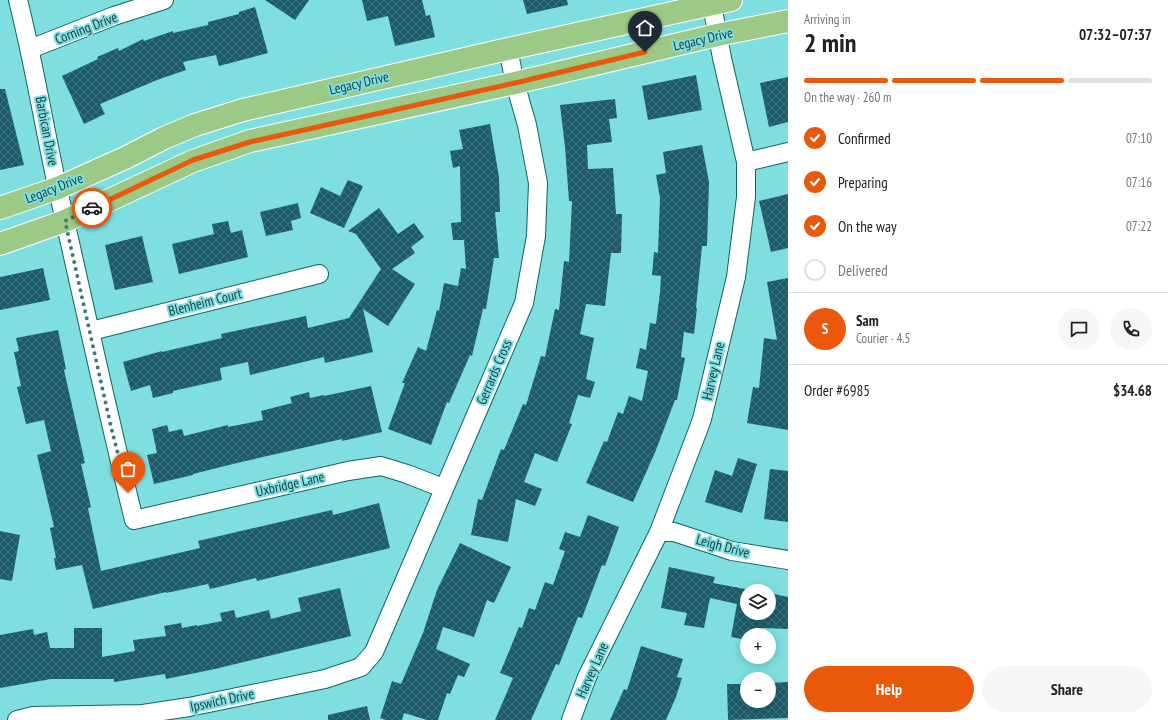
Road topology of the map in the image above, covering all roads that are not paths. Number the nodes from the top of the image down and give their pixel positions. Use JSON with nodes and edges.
{"nodes":[{"id":1,"x":18,"y":0,"type":"edge"},
{"id":2,"x":164,"y":0,"type":"edge"},
{"id":3,"x":718,"y":1,"type":"edge"},
{"id":4,"x":788,"y":21,"type":"edge"},
{"id":5,"x":718,"y":35,"type":"junction"},
{"id":6,"x":30,"y":49,"type":"junction"},
{"id":7,"x":508,"y":49,"type":"junction"},
{"id":8,"x":515,"y":83,"type":"junction"},
{"id":9,"x":788,"y":152,"type":"edge"},
{"id":10,"x":746,"y":162,"type":"junction"},
{"id":11,"x":58,"y":188,"type":"junction"},
{"id":12,"x":0,"y":208,"type":"edge"},
{"id":13,"x":65,"y":221,"type":"junction"},
{"id":14,"x":0,"y":244,"type":"edge"},
{"id":15,"x":319,"y":274,"type":"dead end"},
{"id":16,"x":91,"y":331,"type":"junction"},
{"id":17,"x":443,"y":488,"type":"junction"},
{"id":18,"x":134,"y":520,"type":"joint"},
{"id":19,"x":660,"y":532,"type":"junction"},
{"id":20,"x":788,"y":560,"type":"edge"},
{"id":21,"x":353,"y":670,"type":"joint"},
{"id":22,"x":17,"y":720,"type":"edge"},
{"id":23,"x":571,"y":720,"type":"edge"}],
"edges":[{"from":1,"to":6,"type":"street","name":"Barbican Drive"},
{"from":2,"to":6,"type":"street","name":"Corning Drive"},
{"from":3,"to":5,"type":"street","name":"Harvey Lane"},
{"from":3,"to":7,"type":"main road","name":"Legacy Drive"},
{"from":4,"to":5,"type":"main road","name":"Legacy Drive"},
{"from":5,"to":8,"type":"main road","name":"Legacy Drive"},
{"from":5,"to":10,"type":"street","name":"Harvey Lane"},
{"from":6,"to":11,"type":"street","name":"Barbican Drive"},
{"from":7,"to":8,"type":"street","name":"Gerrards Cross"},
{"from":7,"to":11,"type":"main road","name":"Legacy Drive"},
{"from":8,"to":13,"type":"main road","name":"Legacy Drive"},
{"from":8,"to":17,"type":"street","name":"Gerrards Cross"},
{"from":9,"to":10,"type":"street"},
{"from":10,"to":19,"type":"street","name":"Harvey Lane"},
{"from":11,"to":12,"type":"main road","name":"Legacy Drive"},
{"from":11,"to":13,"type":"street","name":"Barbican Drive"},
{"from":13,"to":14,"type":"main road","name":"Legacy Drive"},
{"from":13,"to":16,"type":"street","name":"Barbican Drive"},
{"from":15,"to":16,"type":"street","name":"Blenheim Court"},
{"from":16,"to":18,"type":"street","name":"Barbican Drive"},
{"from":17,"to":18,"type":"street","name":"Uxbridge Lane"},
{"from":17,"to":21,"type":"street","name":"Gerrards Cross"},
{"from":19,"to":20,"type":"street","name":"Leigh Drive"},
{"from":19,"to":23,"type":"street","name":"Harvey Lane"},
{"from":21,"to":22,"type":"street","name":"Ipswich Drive"}]}
